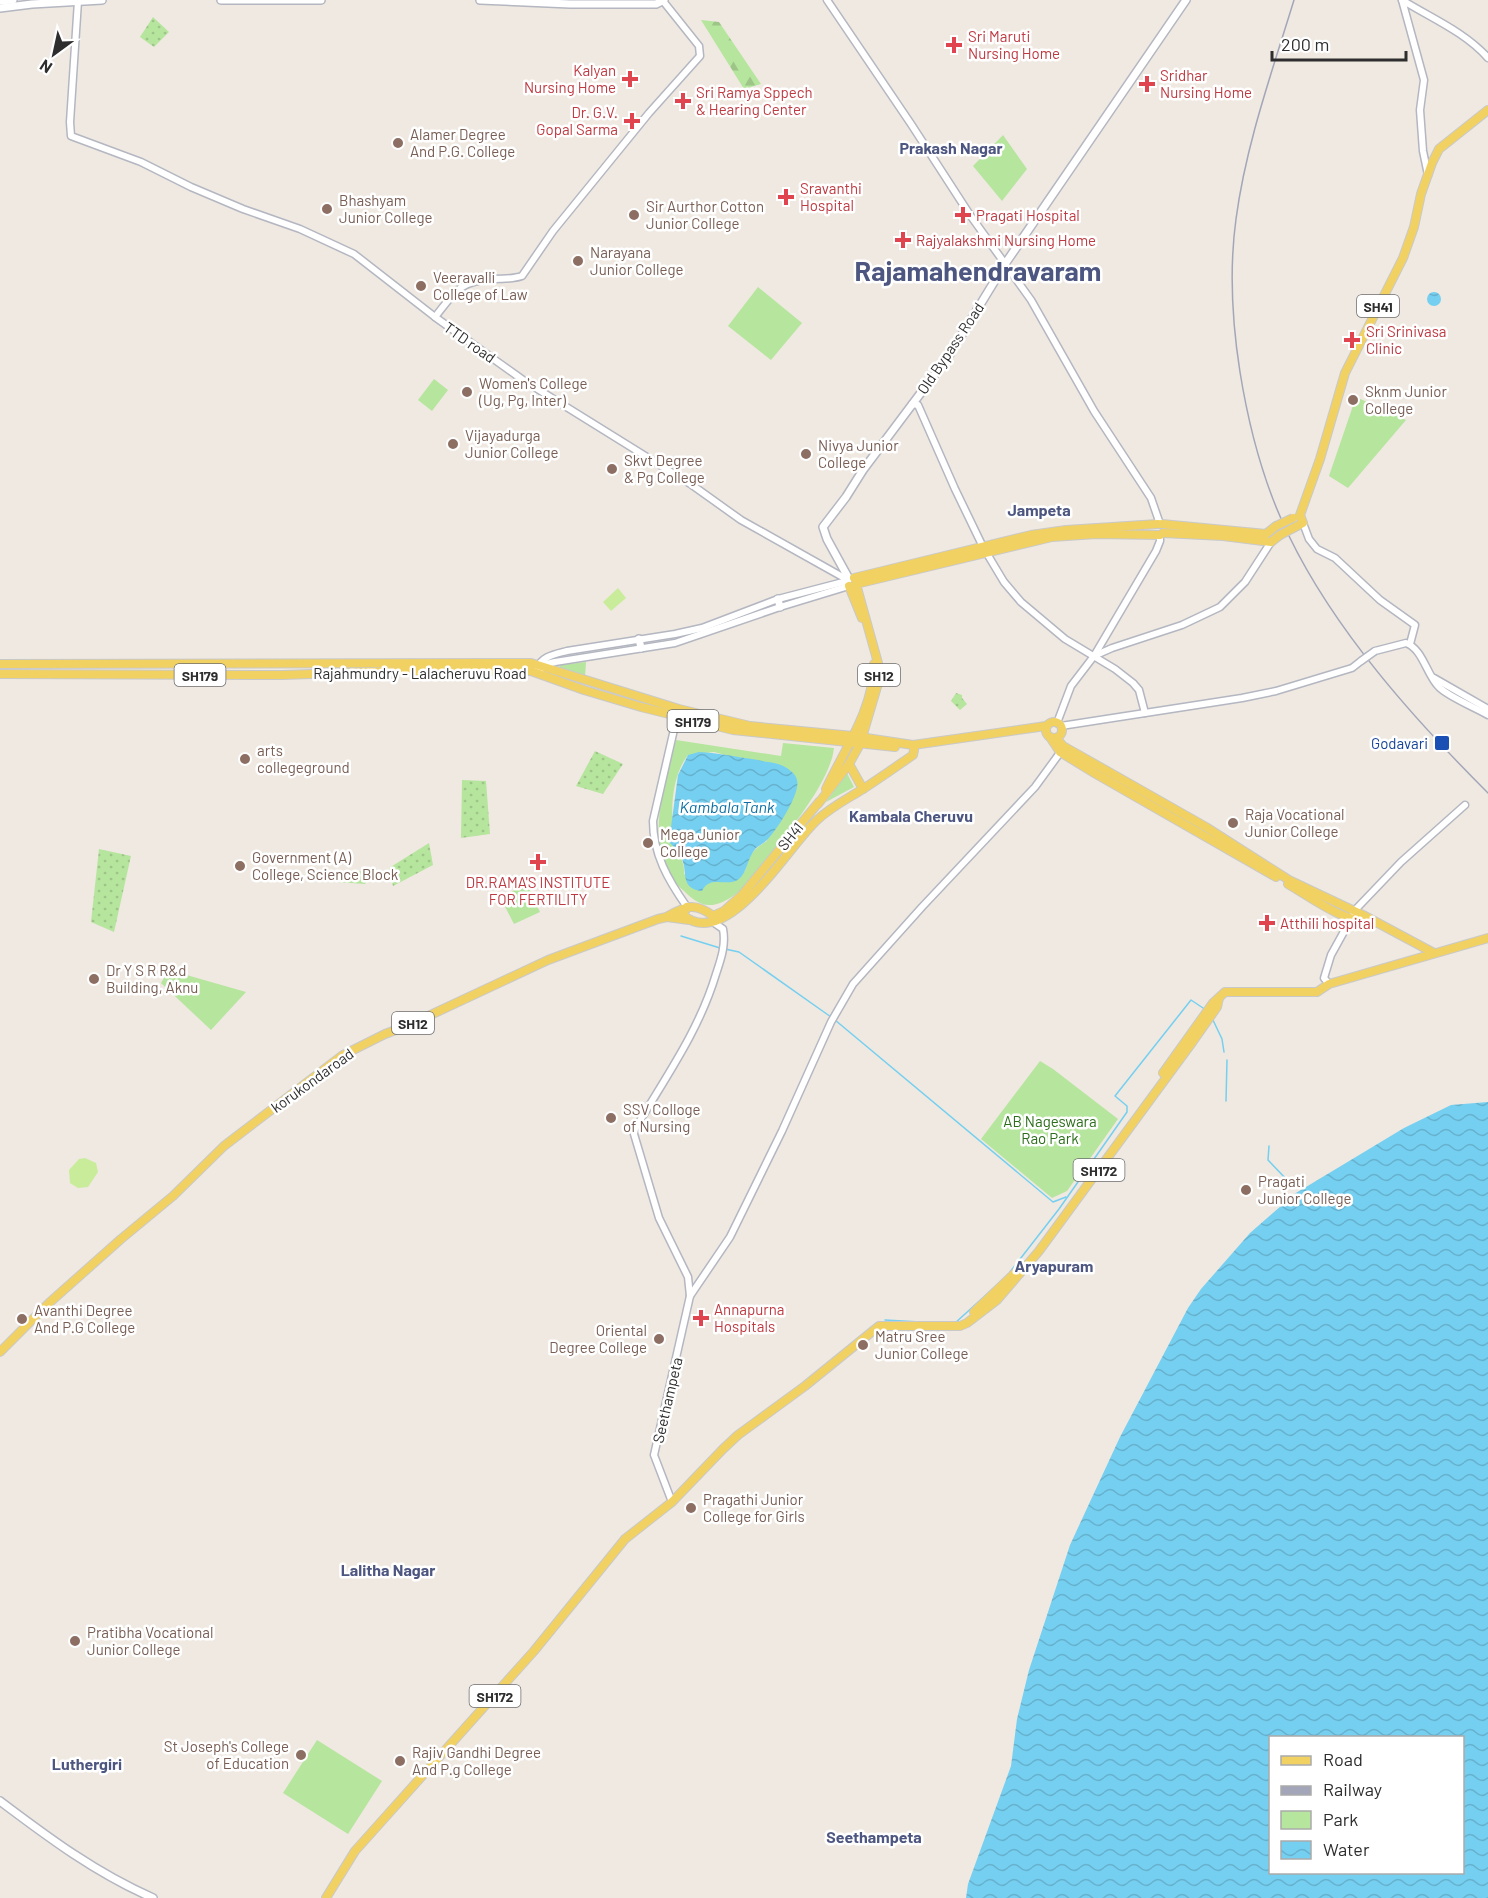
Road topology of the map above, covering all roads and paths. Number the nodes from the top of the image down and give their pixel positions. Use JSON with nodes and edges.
{"nodes":[{"id":1,"x":13,"y":0,"type":"edge"},
{"id":2,"x":102,"y":0,"type":"edge"},
{"id":3,"x":220,"y":0,"type":"edge"},
{"id":4,"x":321,"y":0,"type":"edge"},
{"id":5,"x":480,"y":0,"type":"edge"},
{"id":6,"x":576,"y":0,"type":"edge"},
{"id":7,"x":663,"y":0,"type":"edge"},
{"id":8,"x":827,"y":0,"type":"edge"},
{"id":9,"x":1186,"y":0,"type":"edge"},
{"id":10,"x":1402,"y":0,"type":"edge"},
{"id":11,"x":0,"y":1,"type":"edge"},
{"id":12,"x":78,"y":1,"type":"edge"},
{"id":13,"x":590,"y":4,"type":"junction"},
{"id":14,"x":0,"y":8,"type":"edge"},
{"id":15,"x":1488,"y":58,"type":"edge"},
{"id":16,"x":1488,"y":110,"type":"edge"},
{"id":17,"x":1428,"y":176,"type":"junction"},
{"id":18,"x":1005,"y":264,"type":"junction"},
{"id":19,"x":435,"y":317,"type":"junction"},
{"id":20,"x":912,"y":404,"type":"junction"},
{"id":21,"x":1297,"y":516,"type":"junction"},
{"id":22,"x":1160,"y":524,"type":"junction"},
{"id":23,"x":1301,"y":524,"type":"junction"},
{"id":24,"x":1162,"y":534,"type":"junction"},
{"id":25,"x":1276,"y":538,"type":"junction"},
{"id":26,"x":1022,"y":540,"type":"junction"},
{"id":27,"x":985,"y":550,"type":"junction"},
{"id":28,"x":851,"y":581,"type":"junction"},
{"id":29,"x":779,"y":603,"type":"junction"},
{"id":30,"x":639,"y":639,"type":"junction"},
{"id":31,"x":1410,"y":644,"type":"junction"},
{"id":32,"x":641,"y":648,"type":"junction"},
{"id":33,"x":1094,"y":656,"type":"junction"},
{"id":34,"x":0,"y":664,"type":"edge"},
{"id":35,"x":540,"y":670,"type":"junction"},
{"id":36,"x":0,"y":674,"type":"edge"},
{"id":37,"x":1434,"y":678,"type":"junction"},
{"id":38,"x":586,"y":681,"type":"junction"},
{"id":39,"x":584,"y":690,"type":"junction"},
{"id":40,"x":622,"y":691,"type":"junction"},
{"id":41,"x":619,"y":700,"type":"junction"},
{"id":42,"x":1488,"y":709,"type":"edge"},
{"id":43,"x":678,"y":713,"type":"junction"},
{"id":44,"x":1145,"y":713,"type":"junction"},
{"id":45,"x":1488,"y":715,"type":"edge"},
{"id":46,"x":1059,"y":724,"type":"junction"},
{"id":47,"x":1050,"y":733,"type":"junction"},
{"id":48,"x":852,"y":739,"type":"junction"},
{"id":49,"x":861,"y":740,"type":"junction"},
{"id":50,"x":1062,"y":749,"type":"junction"},
{"id":51,"x":914,"y":750,"type":"junction"},
{"id":52,"x":849,"y":764,"type":"junction"},
{"id":53,"x":863,"y":789,"type":"junction"},
{"id":54,"x":818,"y":804,"type":"junction"},
{"id":55,"x":1465,"y":805,"type":"dead end"},
{"id":56,"x":687,"y":907,"type":"junction"},
{"id":57,"x":1353,"y":915,"type":"junction"},
{"id":58,"x":667,"y":917,"type":"junction"},
{"id":59,"x":713,"y":919,"type":"junction"},
{"id":60,"x":689,"y":920,"type":"junction"},
{"id":61,"x":1488,"y":938,"type":"edge"},
{"id":62,"x":1434,"y":953,"type":"junction"},
{"id":63,"x":1329,"y":984,"type":"junction"},
{"id":64,"x":690,"y":1296,"type":"junction"},
{"id":65,"x":0,"y":1352,"type":"edge"},
{"id":66,"x":672,"y":1502,"type":"junction"},
{"id":67,"x":0,"y":1801,"type":"edge"},
{"id":68,"x":153,"y":1898,"type":"edge"},
{"id":69,"x":326,"y":1898,"type":"edge"}],
"edges":[{"from":1,"to":11,"type":"main road"},
{"from":2,"to":12,"type":"main road"},
{"from":3,"to":4,"type":"main road"},
{"from":5,"to":13,"type":"main road"},
{"from":6,"to":13,"type":"main road"},
{"from":7,"to":13,"type":"main road"},
{"from":7,"to":19,"type":"street"},
{"from":8,"to":18,"type":"street"},
{"from":9,"to":18,"type":"main road","name":"Old Bypass Road"},
{"from":10,"to":15,"type":"street"},
{"from":10,"to":17,"type":"street"},
{"from":12,"to":14,"type":"main road"},
{"from":12,"to":19,"type":"street","name":"TTD road"},
{"from":16,"to":17,"type":"main road","number":"SH41"},
{"from":17,"to":21,"type":"main road","number":"SH41"},
{"from":18,"to":20,"type":"main road","name":"Old Bypass Road"},
{"from":18,"to":22,"type":"street"},
{"from":19,"to":28,"type":"street","name":"TTD road"},
{"from":20,"to":27,"type":"street"},
{"from":20,"to":28,"type":"main road","name":"Old Bypass Road"},
{"from":21,"to":22,"type":"main road","bridge":true},
{"from":21,"to":23,"type":"main road"},
{"from":22,"to":24,"type":"main road"},
{"from":22,"to":26,"type":"main road"},
{"from":23,"to":25,"type":"main road","bridge":true},
{"from":23,"to":31,"type":"street"},
{"from":24,"to":25,"type":"main road"},
{"from":24,"to":26,"type":"main road"},
{"from":24,"to":33,"type":"street"},
{"from":25,"to":33,"type":"street"},
{"from":26,"to":27,"type":"main road"},
{"from":27,"to":28,"type":"main road"},
{"from":27,"to":33,"type":"street"},
{"from":28,"to":29,"type":"street"},
{"from":28,"to":48,"type":"main road","number":"SH12"},
{"from":28,"to":49,"type":"main road","number":"SH12"},
{"from":29,"to":30,"type":"street"},
{"from":29,"to":32,"type":"street"},
{"from":30,"to":32,"type":"main road"},
{"from":30,"to":35,"type":"street"},
{"from":31,"to":37,"type":"street"},
{"from":31,"to":44,"type":"street","bridge":true},
{"from":32,"to":35,"type":"street"},
{"from":33,"to":44,"type":"street"},
{"from":33,"to":46,"type":"street"},
{"from":34,"to":35,"type":"main road","number":"SH179"},
{"from":35,"to":36,"type":"main road","name":"Rajahmundry - Lalacheruvu Road","number":"SH179"},
{"from":35,"to":38,"type":"main road","number":"SH179"},
{"from":35,"to":39,"type":"main road","name":"Rajahmundry - Lalacheruvu Road","number":"SH179"},
{"from":37,"to":42,"type":"street"},
{"from":37,"to":45,"type":"street"},
{"from":38,"to":39,"type":"main road"},
{"from":38,"to":40,"type":"main road","number":"SH179"},
{"from":39,"to":41,"type":"main road","name":"Rajahmundry - Lalacheruvu Road","number":"SH179"},
{"from":40,"to":41,"type":"main road"},
{"from":40,"to":43,"type":"main road","number":"SH179"},
{"from":41,"to":43,"type":"main road","name":"Rajahmundry - Lalacheruvu Road","number":"SH179"},
{"from":43,"to":48,"type":"main road","name":"Rajahmundry - Lalacheruvu Road","number":"SH179"},
{"from":43,"to":56,"type":"street"},
{"from":44,"to":46,"type":"street"},
{"from":46,"to":47,"type":"main road","name":"Rajahmundry - Lalacheruvu Road","number":"SH179"},
{"from":46,"to":47,"type":"main road"},
{"from":47,"to":49,"type":"main road","number":"SH179"},
{"from":47,"to":50,"type":"main road"},
{"from":47,"to":51,"type":"main road","name":"Rajahmundry - Lalacheruvu Road","number":"SH179"},
{"from":48,"to":49,"type":"main road","name":"Rajahmundry - Lalacheruvu Road","number":"SH179"},
{"from":48,"to":54,"type":"main road","name":"SH41","number":"SH12"},
{"from":49,"to":51,"type":"main road","name":"Rajahmundry - Lalacheruvu Road","number":"SH179"},
{"from":49,"to":52,"type":"main road","number":"SH12"},
{"from":50,"to":57,"type":"main road"},
{"from":50,"to":64,"type":"street"},
{"from":51,"to":53,"type":"main road"},
{"from":52,"to":53,"type":"main road"},
{"from":52,"to":54,"type":"main road","number":"SH12"},
{"from":53,"to":59,"type":"main road"},
{"from":54,"to":59,"type":"main road","name":"SH41","number":"SH12"},
{"from":55,"to":57,"type":"street"},
{"from":56,"to":58,"type":"main road","number":"SH12"},
{"from":56,"to":59,"type":"main road"},
{"from":56,"to":60,"type":"main road"},
{"from":57,"to":62,"type":"main road"},
{"from":57,"to":63,"type":"street"},
{"from":58,"to":60,"type":"main road","name":"korukondaroad","number":"SH12"},
{"from":58,"to":65,"type":"main road","name":"korukondaroad","number":"SH12"},
{"from":59,"to":60,"type":"main road","name":"korukondaroad","number":"SH12"},
{"from":59,"to":64,"type":"street"},
{"from":61,"to":62,"type":"main road"},
{"from":62,"to":63,"type":"main road","number":"SH172"},
{"from":63,"to":66,"type":"main road","number":"SH172"},
{"from":64,"to":66,"type":"street","name":"Seethampeta"},
{"from":66,"to":69,"type":"main road","number":"SH172"},
{"from":67,"to":68,"type":"main road"}]}
